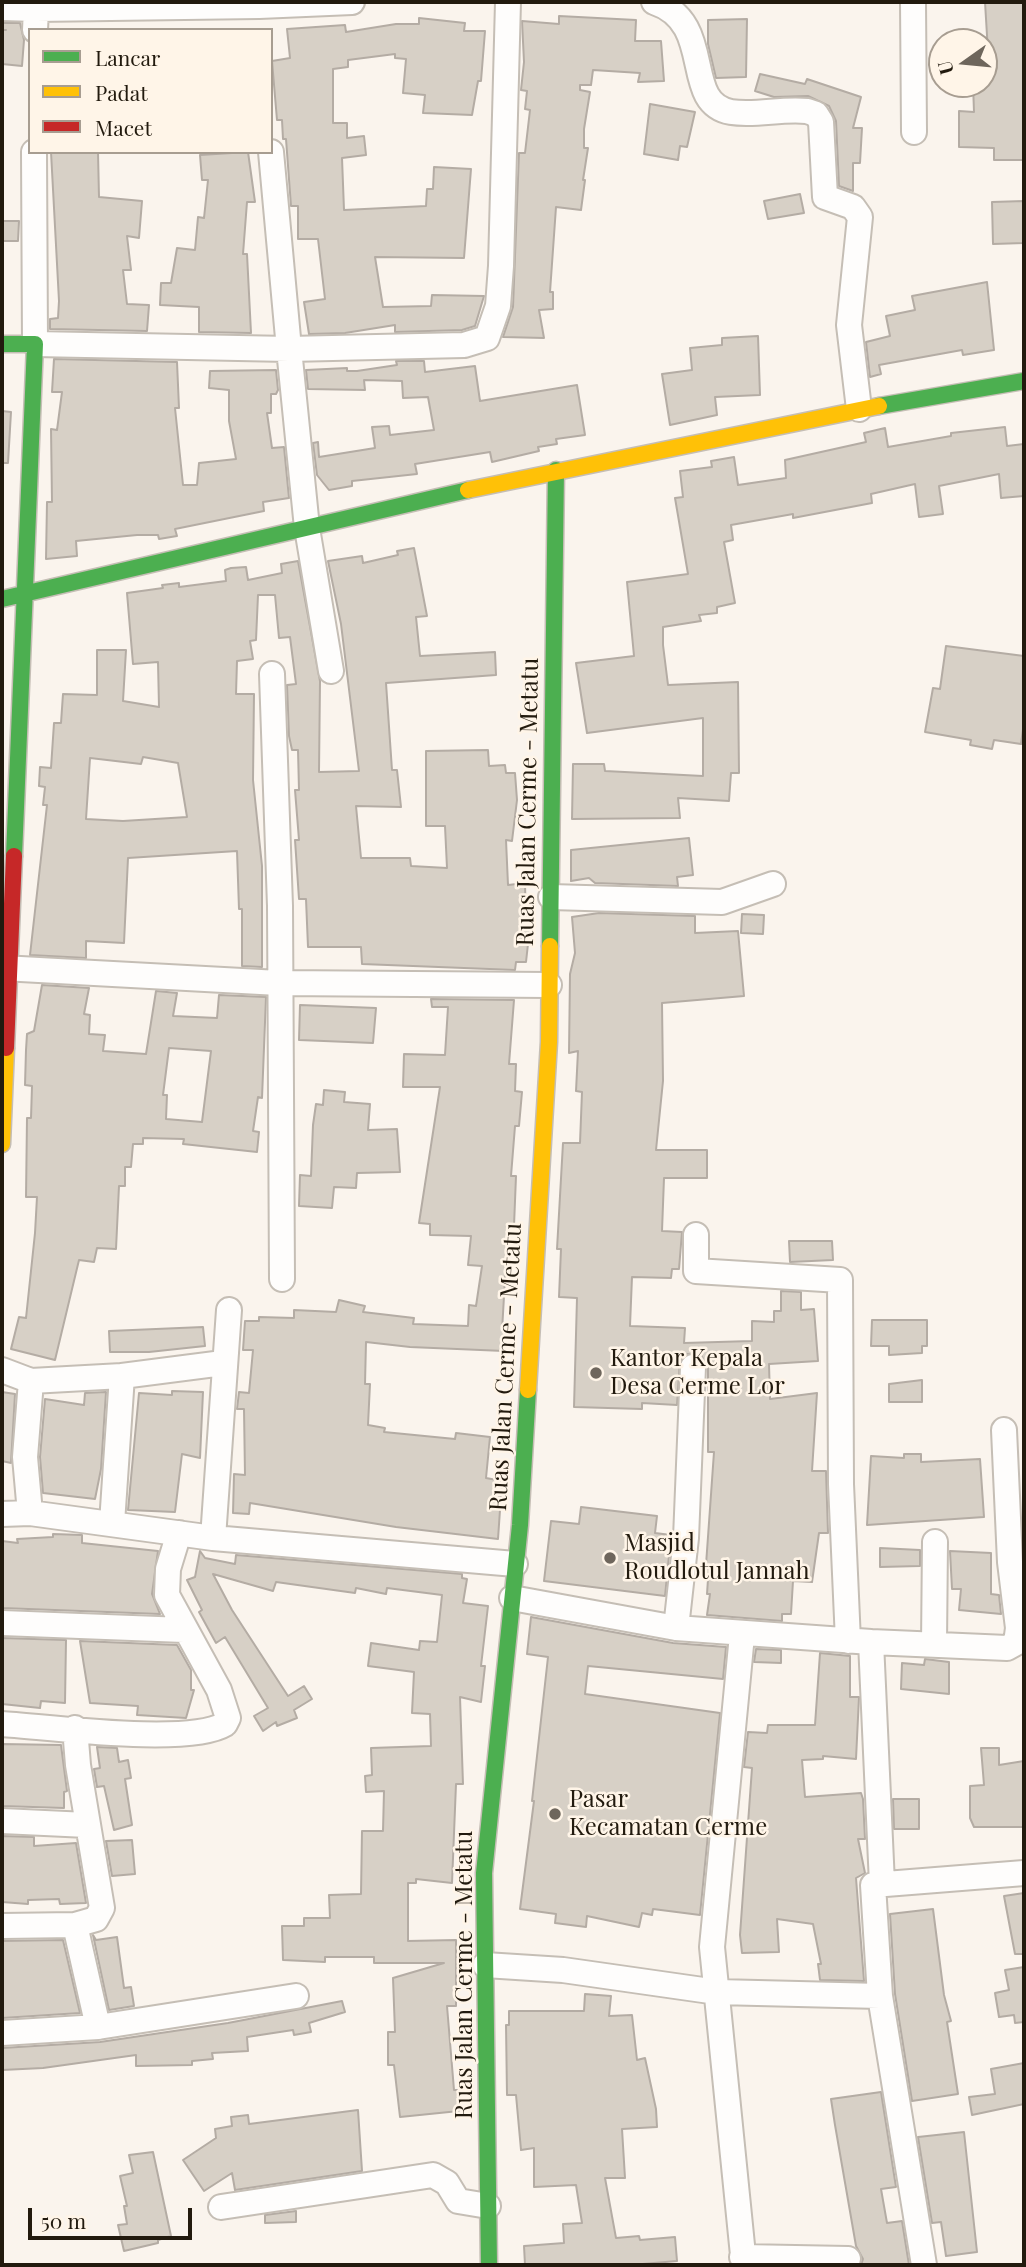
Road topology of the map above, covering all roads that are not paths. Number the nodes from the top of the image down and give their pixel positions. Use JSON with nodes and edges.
{"nodes":[{"id":1,"x":352,"y":2,"type":"edge"},
{"id":2,"x":508,"y":2,"type":"edge"},
{"id":3,"x":654,"y":2,"type":"edge"},
{"id":4,"x":913,"y":2,"type":"edge"},
{"id":5,"x":2,"y":8,"type":"edge"},
{"id":6,"x":35,"y":13,"type":"edge"},
{"id":7,"x":260,"y":13,"type":"edge"},
{"id":8,"x":914,"y":132,"type":"dead end"},
{"id":9,"x":34,"y":154,"type":"edge"},
{"id":10,"x":271,"y":154,"type":"edge"},
{"id":11,"x":2,"y":344,"type":"edge"},
{"id":12,"x":35,"y":344,"type":"junction"},
{"id":13,"x":289,"y":349,"type":"junction"},
{"id":14,"x":1024,"y":381,"type":"edge"},
{"id":15,"x":859,"y":409,"type":"junction"},
{"id":16,"x":556,"y":470,"type":"junction"},
{"id":17,"x":307,"y":528,"type":"junction"},
{"id":18,"x":25,"y":595,"type":"junction"},
{"id":19,"x":2,"y":600,"type":"edge"},
{"id":20,"x":331,"y":671,"type":"dead end"},
{"id":21,"x":272,"y":674,"type":"dead end"},
{"id":22,"x":773,"y":884,"type":"dead end"},
{"id":23,"x":551,"y":897,"type":"junction"},
{"id":24,"x":6,"y":969,"type":"edge"},
{"id":25,"x":279,"y":983,"type":"junction"},
{"id":26,"x":549,"y":985,"type":"junction"},
{"id":27,"x":3,"y":1098,"type":"edge"},
{"id":28,"x":2,"y":1144,"type":"edge"},
{"id":29,"x":696,"y":1235,"type":"dead end"},
{"id":30,"x":282,"y":1279,"type":"dead end"},
{"id":31,"x":229,"y":1310,"type":"dead end"},
{"id":32,"x":223,"y":1363,"type":"junction"},
{"id":33,"x":693,"y":1367,"type":"dead end"},
{"id":34,"x":2,"y":1370,"type":"edge"},
{"id":35,"x":122,"y":1376,"type":"junction"},
{"id":36,"x":31,"y":1381,"type":"junction"},
{"id":37,"x":1004,"y":1430,"type":"dead end"},
{"id":38,"x":30,"y":1513,"type":"junction"},
{"id":39,"x":2,"y":1514,"type":"edge"},
{"id":40,"x":112,"y":1523,"type":"junction"},
{"id":41,"x":179,"y":1533,"type":"junction"},
{"id":42,"x":213,"y":1538,"type":"junction"},
{"id":43,"x":935,"y":1542,"type":"dead end"},
{"id":44,"x":515,"y":1564,"type":"junction"},
{"id":45,"x":512,"y":1598,"type":"junction"},
{"id":46,"x":2,"y":1623,"type":"edge"},
{"id":47,"x":676,"y":1628,"type":"junction"},
{"id":48,"x":184,"y":1630,"type":"junction"},
{"id":49,"x":742,"y":1635,"type":"junction"},
{"id":50,"x":859,"y":1641,"type":"junction"},
{"id":51,"x":934,"y":1644,"type":"junction"},
{"id":52,"x":2,"y":1724,"type":"edge"},
{"id":53,"x":75,"y":1728,"type":"junction"},
{"id":54,"x":2,"y":1821,"type":"edge"},
{"id":55,"x":87,"y":1825,"type":"junction"},
{"id":56,"x":1024,"y":1873,"type":"edge"},
{"id":57,"x":882,"y":1884,"type":"junction"},
{"id":58,"x":75,"y":1925,"type":"junction"},
{"id":59,"x":2,"y":1926,"type":"edge"},
{"id":60,"x":485,"y":1965,"type":"junction"},
{"id":61,"x":717,"y":1992,"type":"junction"},
{"id":62,"x":296,"y":1996,"type":"dead end"},
{"id":63,"x":880,"y":1996,"type":"junction"},
{"id":64,"x":98,"y":2027,"type":"junction"},
{"id":65,"x":2,"y":2033,"type":"edge"},
{"id":66,"x":488,"y":2206,"type":"junction"},
{"id":67,"x":220,"y":2207,"type":"dead end"},
{"id":68,"x":848,"y":2259,"type":"dead end"},
{"id":69,"x":743,"y":2261,"type":"edge"},
{"id":70,"x":489,"y":2265,"type":"edge"},
{"id":71,"x":924,"y":2265,"type":"edge"}],
"edges":[{"from":1,"to":7,"type":"street"},
{"from":2,"to":13,"type":"street"},
{"from":3,"to":15,"type":"street"},
{"from":4,"to":8,"type":"street"},
{"from":5,"to":6,"type":"street"},
{"from":6,"to":7,"type":"street"},
{"from":9,"to":12,"type":"street"},
{"from":10,"to":13,"type":"street"},
{"from":11,"to":12,"type":"main road"},
{"from":12,"to":13,"type":"street"},
{"from":12,"to":18,"type":"main road"},
{"from":13,"to":17,"type":"street"},
{"from":14,"to":15,"type":"main road"},
{"from":15,"to":16,"type":"main road"},
{"from":16,"to":17,"type":"main road"},
{"from":16,"to":23,"type":"main road","name":"Ruas Jalan Cerme - Metatu"},
{"from":17,"to":18,"type":"main road"},
{"from":17,"to":20,"type":"street"},
{"from":18,"to":19,"type":"main road"},
{"from":18,"to":24,"type":"main road"},
{"from":21,"to":25,"type":"street"},
{"from":22,"to":23,"type":"street"},
{"from":23,"to":26,"type":"main road","name":"Ruas Jalan Cerme - Metatu"},
{"from":24,"to":25,"type":"street"},
{"from":24,"to":27,"type":"main road"},
{"from":25,"to":26,"type":"street"},
{"from":25,"to":30,"type":"street"},
{"from":26,"to":44,"type":"main road","name":"Ruas Jalan Cerme - Metatu"},
{"from":27,"to":28,"type":"main road"},
{"from":29,"to":50,"type":"street"},
{"from":31,"to":32,"type":"street"},
{"from":32,"to":35,"type":"street"},
{"from":32,"to":42,"type":"street"},
{"from":33,"to":47,"type":"street"},
{"from":34,"to":36,"type":"street"},
{"from":35,"to":36,"type":"street"},
{"from":35,"to":40,"type":"street"},
{"from":36,"to":38,"type":"street"},
{"from":37,"to":51,"type":"street"},
{"from":38,"to":39,"type":"street"},
{"from":38,"to":40,"type":"street"},
{"from":40,"to":41,"type":"street"},
{"from":41,"to":42,"type":"street"},
{"from":41,"to":48,"type":"street"},
{"from":42,"to":44,"type":"street"},
{"from":43,"to":51,"type":"street"},
{"from":44,"to":45,"type":"main road","name":"Ruas Jalan Cerme - Metatu"},
{"from":45,"to":47,"type":"street"},
{"from":45,"to":60,"type":"main road","name":"Ruas Jalan Cerme - Metatu"},
{"from":46,"to":48,"type":"street"},
{"from":47,"to":49,"type":"street"},
{"from":48,"to":53,"type":"street"},
{"from":49,"to":50,"type":"street"},
{"from":49,"to":61,"type":"street"},
{"from":50,"to":51,"type":"street"},
{"from":50,"to":57,"type":"street"},
{"from":52,"to":53,"type":"street"},
{"from":53,"to":55,"type":"street"},
{"from":54,"to":55,"type":"street"},
{"from":55,"to":58,"type":"street"},
{"from":56,"to":57,"type":"street"},
{"from":57,"to":63,"type":"street"},
{"from":58,"to":59,"type":"street"},
{"from":58,"to":64,"type":"street"},
{"from":60,"to":61,"type":"street"},
{"from":60,"to":66,"type":"main road","name":"Ruas Jalan Cerme - Metatu"},
{"from":61,"to":63,"type":"street"},
{"from":61,"to":69,"type":"street"},
{"from":62,"to":64,"type":"street"},
{"from":63,"to":71,"type":"street"},
{"from":64,"to":65,"type":"street"},
{"from":66,"to":67,"type":"street"},
{"from":66,"to":70,"type":"main road","name":"Ruas Jalan Cerme - Metatu"},
{"from":68,"to":69,"type":"street"}]}
